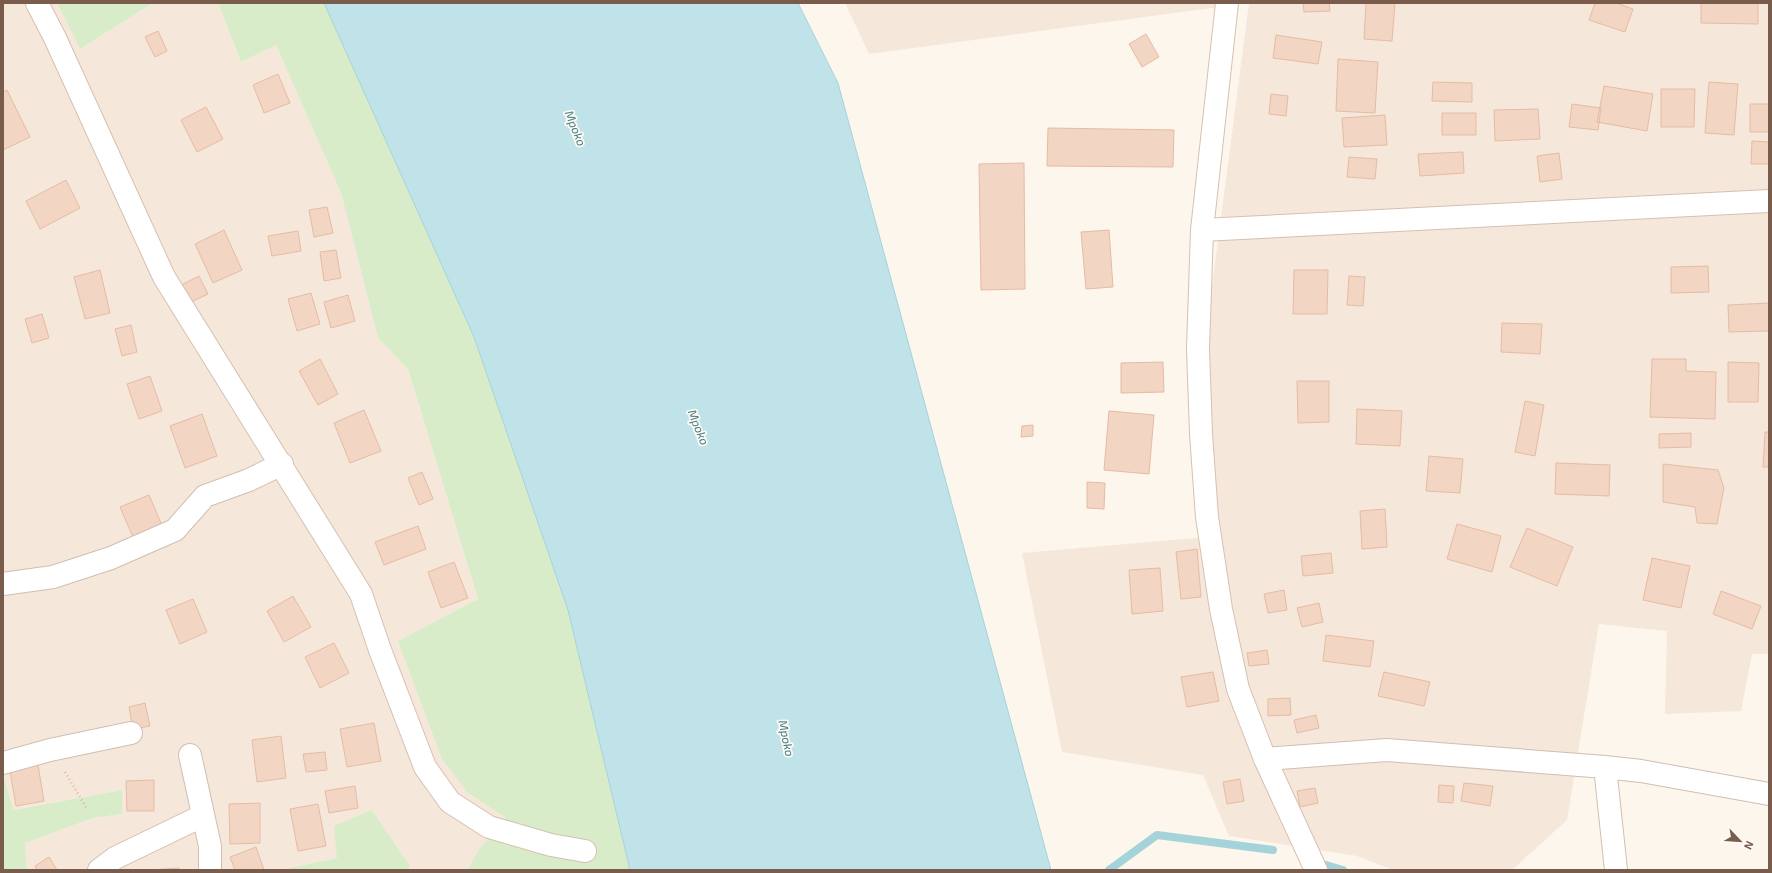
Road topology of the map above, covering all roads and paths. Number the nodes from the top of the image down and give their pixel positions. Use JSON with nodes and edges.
{"nodes":[{"id":1,"x":37,"y":3,"type":"edge"},
{"id":2,"x":1227,"y":3,"type":"edge"},
{"id":3,"x":1769,"y":201,"type":"edge"},
{"id":4,"x":1202,"y":230,"type":"junction"},
{"id":5,"x":282,"y":464,"type":"junction"},
{"id":6,"x":3,"y":584,"type":"edge"},
{"id":7,"x":131,"y":733,"type":"dead end"},
{"id":8,"x":50,"y":750,"type":"junction"},
{"id":9,"x":190,"y":755,"type":"dead end"},
{"id":10,"x":1265,"y":759,"type":"junction"},
{"id":11,"x":3,"y":763,"type":"edge"},
{"id":12,"x":1605,"y":767,"type":"junction"},
{"id":13,"x":1769,"y":794,"type":"edge"},
{"id":14,"x":87,"y":809,"type":"dead end"},
{"id":15,"x":202,"y":816,"type":"junction"},
{"id":16,"x":585,"y":851,"type":"dead end"},
{"id":17,"x":99,"y":870,"type":"edge"},
{"id":18,"x":210,"y":870,"type":"edge"},
{"id":19,"x":1316,"y":870,"type":"edge"},
{"id":20,"x":1616,"y":870,"type":"edge"}],
"edges":[{"from":1,"to":5,"type":"street"},
{"from":2,"to":4,"type":"street"},
{"from":3,"to":4,"type":"street"},
{"from":4,"to":10,"type":"street"},
{"from":5,"to":6,"type":"street"},
{"from":5,"to":16,"type":"street"},
{"from":7,"to":8,"type":"street"},
{"from":8,"to":11,"type":"street"},
{"from":8,"to":14,"type":"path"},
{"from":9,"to":15,"type":"street"},
{"from":10,"to":12,"type":"street"},
{"from":10,"to":19,"type":"street"},
{"from":12,"to":13,"type":"street"},
{"from":12,"to":20,"type":"street"},
{"from":15,"to":17,"type":"street"},
{"from":15,"to":18,"type":"street"}]}
